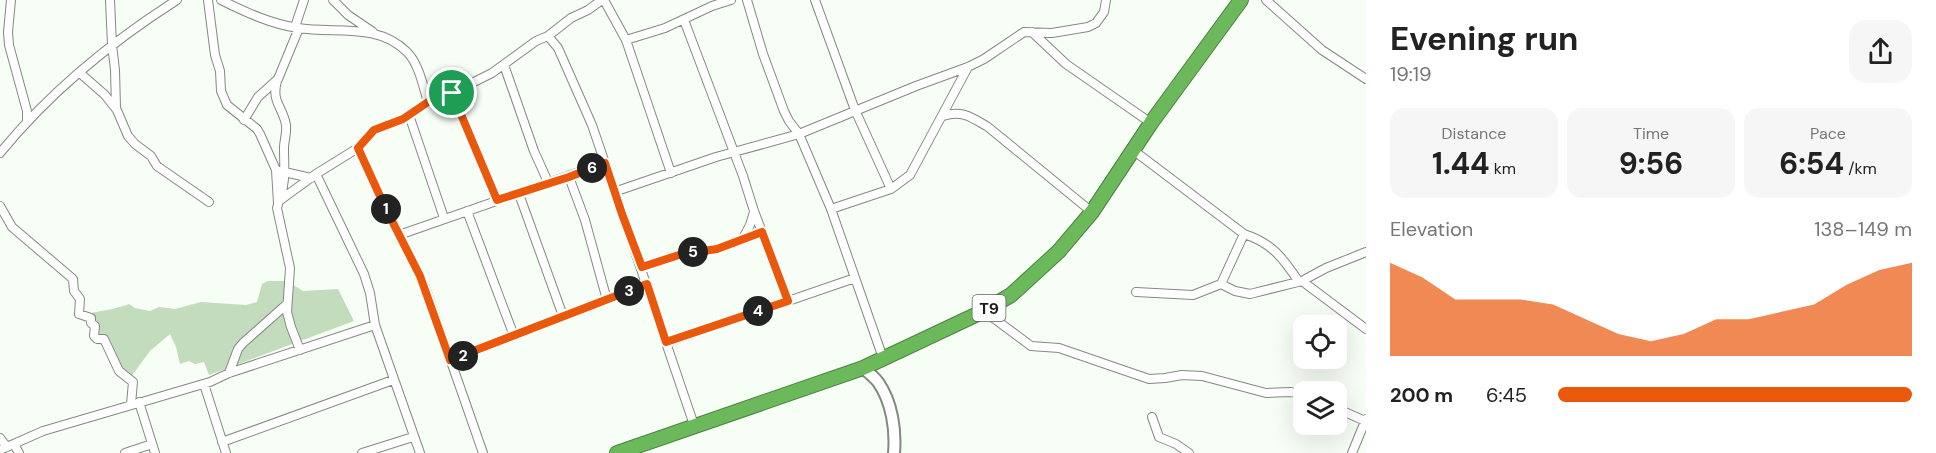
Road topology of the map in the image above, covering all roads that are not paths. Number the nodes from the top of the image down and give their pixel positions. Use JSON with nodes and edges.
{"nodes":[{"id":1,"x":11,"y":0,"type":"edge"},
{"id":2,"x":110,"y":0,"type":"edge"},
{"id":3,"x":177,"y":0,"type":"edge"},
{"id":4,"x":208,"y":0,"type":"edge"},
{"id":5,"x":221,"y":0,"type":"edge"},
{"id":6,"x":304,"y":0,"type":"edge"},
{"id":7,"x":333,"y":0,"type":"edge"},
{"id":8,"x":603,"y":0,"type":"edge"},
{"id":9,"x":731,"y":0,"type":"edge"},
{"id":10,"x":747,"y":0,"type":"edge"},
{"id":11,"x":815,"y":0,"type":"edge"},
{"id":12,"x":1106,"y":0,"type":"edge"},
{"id":13,"x":1241,"y":0,"type":"edge"},
{"id":14,"x":1266,"y":0,"type":"edge"},
{"id":15,"x":684,"y":20,"type":"junction"},
{"id":16,"x":297,"y":28,"type":"junction"},
{"id":17,"x":1032,"y":32,"type":"junction"},
{"id":18,"x":379,"y":36,"type":"junction"},
{"id":19,"x":548,"y":36,"type":"junction"},
{"id":20,"x":626,"y":40,"type":"junction"},
{"id":21,"x":112,"y":45,"type":"junction"},
{"id":22,"x":504,"y":65,"type":"junction"},
{"id":23,"x":968,"y":67,"type":"junction"},
{"id":24,"x":80,"y":72,"type":"junction"},
{"id":25,"x":1366,"y":79,"type":"edge"},
{"id":26,"x":277,"y":81,"type":"junction"},
{"id":27,"x":452,"y":93,"type":"junction"},
{"id":28,"x":428,"y":102,"type":"junction"},
{"id":29,"x":117,"y":110,"type":"junction"},
{"id":30,"x":855,"y":110,"type":"junction"},
{"id":31,"x":409,"y":115,"type":"junction"},
{"id":32,"x":943,"y":116,"type":"junction"},
{"id":33,"x":244,"y":120,"type":"junction"},
{"id":34,"x":27,"y":122,"type":"junction"},
{"id":35,"x":1151,"y":123,"type":"junction"},
{"id":36,"x":799,"y":134,"type":"junction"},
{"id":37,"x":358,"y":148,"type":"junction"},
{"id":38,"x":1132,"y":150,"type":"junction"},
{"id":39,"x":733,"y":152,"type":"junction"},
{"id":40,"x":0,"y":153,"type":"edge"},
{"id":41,"x":605,"y":163,"type":"junction"},
{"id":42,"x":280,"y":171,"type":"junction"},
{"id":43,"x":671,"y":173,"type":"junction"},
{"id":44,"x":313,"y":176,"type":"junction"},
{"id":45,"x":569,"y":177,"type":"junction"},
{"id":46,"x":548,"y":182,"type":"junction"},
{"id":47,"x":891,"y":189,"type":"junction"},
{"id":48,"x":614,"y":192,"type":"junction"},
{"id":49,"x":519,"y":194,"type":"junction"},
{"id":50,"x":497,"y":200,"type":"junction"},
{"id":51,"x":279,"y":201,"type":"junction"},
{"id":52,"x":209,"y":202,"type":"dead end"},
{"id":53,"x":0,"y":206,"type":"edge"},
{"id":54,"x":831,"y":209,"type":"junction"},
{"id":55,"x":754,"y":210,"type":"junction"},
{"id":56,"x":467,"y":211,"type":"junction"},
{"id":57,"x":1092,"y":212,"type":"junction"},
{"id":58,"x":444,"y":218,"type":"junction"},
{"id":59,"x":762,"y":232,"type":"junction"},
{"id":60,"x":1244,"y":234,"type":"junction"},
{"id":61,"x":399,"y":235,"type":"junction"},
{"id":62,"x":743,"y":238,"type":"junction"},
{"id":63,"x":1366,"y":252,"type":"edge"},
{"id":64,"x":642,"y":267,"type":"junction"},
{"id":65,"x":855,"y":278,"type":"junction"},
{"id":66,"x":1300,"y":282,"type":"junction"},
{"id":67,"x":647,"y":284,"type":"junction"},
{"id":68,"x":1221,"y":284,"type":"junction"},
{"id":69,"x":1136,"y":292,"type":"dead end"},
{"id":70,"x":607,"y":300,"type":"junction"},
{"id":71,"x":788,"y":301,"type":"junction"},
{"id":72,"x":287,"y":304,"type":"junction"},
{"id":73,"x":984,"y":311,"type":"junction"},
{"id":74,"x":563,"y":316,"type":"junction"},
{"id":75,"x":375,"y":325,"type":"junction"},
{"id":76,"x":1366,"y":329,"type":"edge"},
{"id":77,"x":514,"y":336,"type":"junction"},
{"id":78,"x":666,"y":342,"type":"junction"},
{"id":79,"x":300,"y":350,"type":"junction"},
{"id":80,"x":883,"y":358,"type":"junction"},
{"id":81,"x":450,"y":360,"type":"junction"},
{"id":82,"x":863,"y":368,"type":"junction"},
{"id":83,"x":229,"y":373,"type":"junction"},
{"id":84,"x":393,"y":380,"type":"junction"},
{"id":85,"x":204,"y":384,"type":"junction"},
{"id":86,"x":1293,"y":392,"type":"edge"},
{"id":87,"x":135,"y":403,"type":"junction"},
{"id":88,"x":1347,"y":412,"type":"edge"},
{"id":89,"x":1152,"y":417,"type":"dead end"},
{"id":90,"x":1366,"y":420,"type":"edge"},
{"id":91,"x":694,"y":426,"type":"junction"},
{"id":92,"x":413,"y":437,"type":"junction"},
{"id":93,"x":0,"y":438,"type":"edge"},
{"id":94,"x":222,"y":442,"type":"junction"},
{"id":95,"x":152,"y":444,"type":"junction"},
{"id":96,"x":7,"y":447,"type":"edge"},
{"id":97,"x":19,"y":453,"type":"edge"},
{"id":98,"x":125,"y":453,"type":"edge"},
{"id":99,"x":155,"y":453,"type":"edge"},
{"id":100,"x":226,"y":453,"type":"edge"},
{"id":101,"x":362,"y":453,"type":"edge"},
{"id":102,"x":420,"y":453,"type":"edge"},
{"id":103,"x":483,"y":453,"type":"edge"},
{"id":104,"x":617,"y":453,"type":"edge"},
{"id":105,"x":894,"y":453,"type":"edge"},
{"id":106,"x":1189,"y":453,"type":"edge"},
{"id":107,"x":1352,"y":453,"type":"edge"}],
"edges":[{"from":1,"to":34,"type":"street"},
{"from":2,"to":21,"type":"street"},
{"from":3,"to":21,"type":"street"},
{"from":4,"to":33,"type":"street"},
{"from":5,"to":16,"type":"street"},
{"from":6,"to":16,"type":"street"},
{"from":7,"to":18,"type":"street"},
{"from":8,"to":19,"type":"street"},
{"from":8,"to":20,"type":"street"},
{"from":9,"to":15,"type":"street"},
{"from":10,"to":36,"type":"street"},
{"from":11,"to":30,"type":"street"},
{"from":12,"to":17,"type":"street"},
{"from":13,"to":35,"type":"highway","number":"T9"},
{"from":14,"to":25,"type":"street"},
{"from":15,"to":20,"type":"street"},
{"from":15,"to":39,"type":"street"},
{"from":16,"to":18,"type":"street"},
{"from":16,"to":26,"type":"street"},
{"from":17,"to":23,"type":"street"},
{"from":17,"to":35,"type":"street"},
{"from":18,"to":28,"type":"street"},
{"from":19,"to":22,"type":"street"},
{"from":19,"to":41,"type":"street"},
{"from":20,"to":43,"type":"street"},
{"from":21,"to":24,"type":"street"},
{"from":21,"to":29,"type":"street"},
{"from":22,"to":27,"type":"street"},
{"from":22,"to":46,"type":"street"},
{"from":23,"to":30,"type":"street"},
{"from":23,"to":32,"type":"street"},
{"from":24,"to":29,"type":"street"},
{"from":24,"to":34,"type":"street"},
{"from":26,"to":33,"type":"street"},
{"from":26,"to":42,"type":"street"},
{"from":27,"to":28,"type":"street"},
{"from":27,"to":50,"type":"street"},
{"from":28,"to":31,"type":"street"},
{"from":29,"to":52,"type":"street"},
{"from":30,"to":36,"type":"street"},
{"from":30,"to":47,"type":"street"},
{"from":31,"to":37,"type":"street"},
{"from":31,"to":58,"type":"street"},
{"from":32,"to":47,"type":"street"},
{"from":32,"to":57,"type":"street"},
{"from":33,"to":42,"type":"street"},
{"from":34,"to":40,"type":"street"},
{"from":35,"to":38,"type":"highway","number":"T9"},
{"from":36,"to":39,"type":"street"},
{"from":36,"to":54,"type":"street"},
{"from":37,"to":44,"type":"street"},
{"from":37,"to":61,"type":"street"},
{"from":38,"to":57,"type":"highway","number":"T9"},
{"from":38,"to":60,"type":"street"},
{"from":39,"to":43,"type":"street"},
{"from":39,"to":55,"type":"street"},
{"from":41,"to":45,"type":"street"},
{"from":41,"to":48,"type":"street"},
{"from":42,"to":44,"type":"street"},
{"from":42,"to":51,"type":"street"},
{"from":43,"to":48,"type":"street"},
{"from":44,"to":51,"type":"street"},
{"from":44,"to":75,"type":"street"},
{"from":45,"to":46,"type":"street"},
{"from":45,"to":70,"type":"street"},
{"from":46,"to":49,"type":"street"},
{"from":47,"to":54,"type":"street"},
{"from":48,"to":64,"type":"street"},
{"from":49,"to":50,"type":"street"},
{"from":49,"to":74,"type":"street"},
{"from":50,"to":56,"type":"street"},
{"from":51,"to":72,"type":"street"},
{"from":53,"to":87,"type":"street"},
{"from":54,"to":65,"type":"street"},
{"from":55,"to":59,"type":"street"},
{"from":55,"to":62,"type":"street"},
{"from":56,"to":58,"type":"street"},
{"from":56,"to":77,"type":"street"},
{"from":57,"to":73,"type":"highway","number":"T9"},
{"from":58,"to":61,"type":"street"},
{"from":59,"to":62,"type":"street"},
{"from":59,"to":71,"type":"street"},
{"from":60,"to":66,"type":"street"},
{"from":60,"to":68,"type":"street"},
{"from":61,"to":81,"type":"street"},
{"from":62,"to":64,"type":"street"},
{"from":63,"to":66,"type":"street"},
{"from":64,"to":67,"type":"street"},
{"from":65,"to":71,"type":"street"},
{"from":65,"to":80,"type":"street"},
{"from":66,"to":68,"type":"street"},
{"from":66,"to":76,"type":"street"},
{"from":67,"to":70,"type":"street"},
{"from":67,"to":78,"type":"street"},
{"from":68,"to":69,"type":"street"},
{"from":70,"to":74,"type":"street"},
{"from":71,"to":78,"type":"street"},
{"from":72,"to":79,"type":"street"},
{"from":72,"to":83,"type":"street"},
{"from":73,"to":80,"type":"highway","number":"T9"},
{"from":73,"to":86,"type":"street"},
{"from":74,"to":77,"type":"street"},
{"from":75,"to":79,"type":"street"},
{"from":75,"to":84,"type":"street"},
{"from":77,"to":81,"type":"street"},
{"from":78,"to":91,"type":"street"},
{"from":79,"to":83,"type":"street"},
{"from":80,"to":82,"type":"highway","number":"T9"},
{"from":81,"to":103,"type":"street"},
{"from":82,"to":91,"type":"highway","number":"T9"},
{"from":82,"to":105,"type":"street"},
{"from":83,"to":85,"type":"street"},
{"from":84,"to":92,"type":"street"},
{"from":84,"to":94,"type":"street"},
{"from":85,"to":87,"type":"street"},
{"from":85,"to":94,"type":"street"},
{"from":87,"to":95,"type":"street"},
{"from":87,"to":96,"type":"street"},
{"from":88,"to":90,"type":"street"},
{"from":89,"to":106,"type":"street"},
{"from":90,"to":107,"type":"street"},
{"from":91,"to":104,"type":"highway","number":"T9"},
{"from":92,"to":101,"type":"street"},
{"from":92,"to":102,"type":"street"},
{"from":93,"to":96,"type":"street"},
{"from":94,"to":100,"type":"street"},
{"from":95,"to":98,"type":"street"},
{"from":95,"to":99,"type":"street"},
{"from":96,"to":97,"type":"street"}]}
